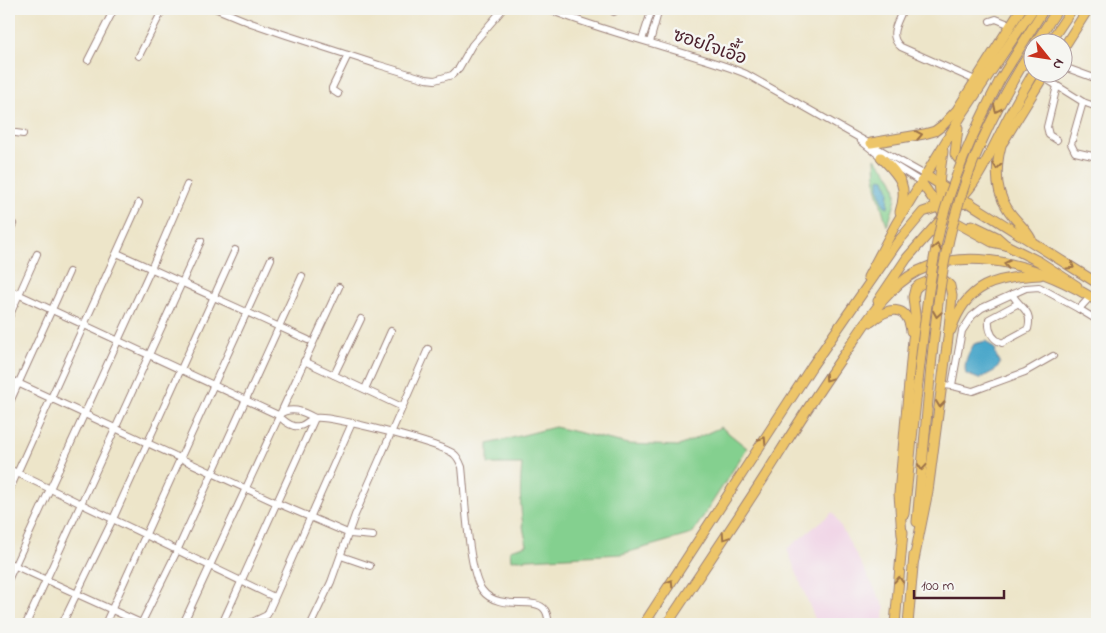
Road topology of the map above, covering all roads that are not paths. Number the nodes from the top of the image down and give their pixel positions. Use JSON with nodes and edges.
{"nodes":[{"id":1,"x":114,"y":9,"type":"edge"},
{"id":2,"x":163,"y":9,"type":"edge"},
{"id":3,"x":217,"y":9,"type":"edge"},
{"id":4,"x":503,"y":9,"type":"edge"},
{"id":5,"x":547,"y":9,"type":"edge"},
{"id":6,"x":652,"y":9,"type":"edge"},
{"id":7,"x":658,"y":9,"type":"edge"},
{"id":8,"x":903,"y":9,"type":"edge"},
{"id":9,"x":1021,"y":9,"type":"edge"},
{"id":10,"x":1033,"y":9,"type":"edge"},
{"id":11,"x":1044,"y":9,"type":"edge"},
{"id":12,"x":1058,"y":9,"type":"edge"},
{"id":13,"x":1072,"y":9,"type":"edge"},
{"id":14,"x":1088,"y":9,"type":"edge"},
{"id":15,"x":990,"y":21,"type":"dead end"},
{"id":16,"x":1023,"y":23,"type":"junction"},
{"id":17,"x":1011,"y":25,"type":"junction"},
{"id":18,"x":1043,"y":32,"type":"edge"},
{"id":19,"x":1057,"y":32,"type":"edge"},
{"id":20,"x":1073,"y":32,"type":"edge"},
{"id":21,"x":642,"y":40,"type":"junction"},
{"id":22,"x":650,"y":42,"type":"junction"},
{"id":23,"x":348,"y":55,"type":"junction"},
{"id":24,"x":140,"y":56,"type":"dead end"},
{"id":25,"x":88,"y":60,"type":"dead end"},
{"id":26,"x":1024,"y":62,"type":"edge"},
{"id":27,"x":983,"y":68,"type":"junction"},
{"id":28,"x":1074,"y":71,"type":"edge"},
{"id":29,"x":1097,"y":79,"type":"edge"},
{"id":30,"x":975,"y":80,"type":"junction"},
{"id":31,"x":1028,"y":82,"type":"edge"},
{"id":32,"x":1041,"y":82,"type":"edge"},
{"id":33,"x":1053,"y":82,"type":"edge"},
{"id":34,"x":1057,"y":86,"type":"junction"},
{"id":35,"x":338,"y":94,"type":"dead end"},
{"id":36,"x":964,"y":98,"type":"junction"},
{"id":37,"x":1082,"y":102,"type":"junction"},
{"id":38,"x":1015,"y":103,"type":"junction"},
{"id":39,"x":1097,"y":107,"type":"edge"},
{"id":40,"x":961,"y":116,"type":"junction"},
{"id":41,"x":9,"y":132,"type":"edge"},
{"id":42,"x":24,"y":134,"type":"dead end"},
{"id":43,"x":854,"y":135,"type":"junction"},
{"id":44,"x":1057,"y":140,"type":"dead end"},
{"id":45,"x":871,"y":143,"type":"junction"},
{"id":46,"x":1000,"y":147,"type":"junction"},
{"id":47,"x":943,"y":148,"type":"junction"},
{"id":48,"x":881,"y":157,"type":"junction"},
{"id":49,"x":1097,"y":157,"type":"edge"},
{"id":50,"x":986,"y":160,"type":"junction"},
{"id":51,"x":929,"y":180,"type":"junction"},
{"id":52,"x":187,"y":185,"type":"dead end"},
{"id":53,"x":959,"y":201,"type":"junction"},
{"id":54,"x":140,"y":204,"type":"dead end"},
{"id":55,"x":944,"y":209,"type":"junction"},
{"id":56,"x":985,"y":213,"type":"junction"},
{"id":57,"x":13,"y":224,"type":"dead end"},
{"id":58,"x":896,"y":224,"type":"junction"},
{"id":59,"x":981,"y":229,"type":"junction"},
{"id":60,"x":9,"y":232,"type":"edge"},
{"id":61,"x":201,"y":241,"type":"dead end"},
{"id":62,"x":1032,"y":242,"type":"junction"},
{"id":63,"x":1006,"y":245,"type":"junction"},
{"id":64,"x":235,"y":250,"type":"dead end"},
{"id":65,"x":117,"y":253,"type":"junction"},
{"id":66,"x":38,"y":254,"type":"dead end"},
{"id":67,"x":271,"y":259,"type":"dead end"},
{"id":68,"x":151,"y":268,"type":"junction"},
{"id":69,"x":69,"y":272,"type":"dead end"},
{"id":70,"x":1045,"y":274,"type":"junction"},
{"id":71,"x":302,"y":276,"type":"dead end"},
{"id":72,"x":182,"y":283,"type":"junction"},
{"id":73,"x":1097,"y":283,"type":"edge"},
{"id":74,"x":339,"y":287,"type":"dead end"},
{"id":75,"x":867,"y":287,"type":"junction"},
{"id":76,"x":886,"y":288,"type":"junction"},
{"id":77,"x":9,"y":290,"type":"edge"},
{"id":78,"x":1012,"y":294,"type":"junction"},
{"id":79,"x":19,"y":295,"type":"junction"},
{"id":80,"x":1091,"y":297,"type":"edge"},
{"id":81,"x":214,"y":298,"type":"junction"},
{"id":82,"x":858,"y":300,"type":"junction"},
{"id":83,"x":1017,"y":304,"type":"junction"},
{"id":84,"x":982,"y":308,"type":"junction"},
{"id":85,"x":1079,"y":308,"type":"junction"},
{"id":86,"x":52,"y":309,"type":"junction"},
{"id":87,"x":247,"y":313,"type":"junction"},
{"id":88,"x":9,"y":317,"type":"edge"},
{"id":89,"x":361,"y":319,"type":"dead end"},
{"id":90,"x":989,"y":319,"type":"junction"},
{"id":91,"x":1097,"y":320,"type":"edge"},
{"id":92,"x":84,"y":324,"type":"junction"},
{"id":93,"x":279,"y":328,"type":"junction"},
{"id":94,"x":391,"y":331,"type":"dead end"},
{"id":95,"x":856,"y":338,"type":"junction"},
{"id":96,"x":948,"y":338,"type":"junction"},
{"id":97,"x":913,"y":339,"type":"junction"},
{"id":98,"x":118,"y":340,"type":"junction"},
{"id":99,"x":308,"y":340,"type":"dead end"},
{"id":100,"x":428,"y":349,"type":"dead end"},
{"id":101,"x":150,"y":354,"type":"junction"},
{"id":102,"x":1053,"y":356,"type":"dead end"},
{"id":103,"x":304,"y":361,"type":"junction"},
{"id":104,"x":182,"y":370,"type":"junction"},
{"id":105,"x":334,"y":376,"type":"junction"},
{"id":106,"x":9,"y":379,"type":"edge"},
{"id":107,"x":18,"y":384,"type":"junction"},
{"id":108,"x":214,"y":384,"type":"junction"},
{"id":109,"x":942,"y":385,"type":"junction"},
{"id":110,"x":952,"y":385,"type":"junction"},
{"id":111,"x":365,"y":389,"type":"junction"},
{"id":112,"x":51,"y":398,"type":"junction"},
{"id":113,"x":246,"y":400,"type":"junction"},
{"id":114,"x":9,"y":404,"type":"edge"},
{"id":115,"x":402,"y":407,"type":"junction"},
{"id":116,"x":84,"y":413,"type":"junction"},
{"id":117,"x":278,"y":415,"type":"junction"},
{"id":118,"x":315,"y":418,"type":"junction"},
{"id":119,"x":352,"y":423,"type":"junction"},
{"id":120,"x":116,"y":428,"type":"junction"},
{"id":121,"x":392,"y":433,"type":"junction"},
{"id":122,"x":148,"y":443,"type":"junction"},
{"id":123,"x":181,"y":458,"type":"junction"},
{"id":124,"x":9,"y":469,"type":"edge"},
{"id":125,"x":17,"y":473,"type":"junction"},
{"id":126,"x":213,"y":473,"type":"junction"},
{"id":127,"x":49,"y":488,"type":"junction"},
{"id":128,"x":246,"y":488,"type":"junction"},
{"id":129,"x":9,"y":492,"type":"edge"},
{"id":130,"x":277,"y":503,"type":"junction"},
{"id":131,"x":80,"y":504,"type":"junction"},
{"id":132,"x":310,"y":517,"type":"junction"},
{"id":133,"x":113,"y":520,"type":"junction"},
{"id":134,"x":350,"y":534,"type":"junction"},
{"id":135,"x":145,"y":535,"type":"junction"},
{"id":136,"x":902,"y":535,"type":"junction"},
{"id":137,"x":373,"y":536,"type":"dead end"},
{"id":138,"x":177,"y":551,"type":"junction"},
{"id":139,"x":341,"y":556,"type":"junction"},
{"id":140,"x":914,"y":560,"type":"junction"},
{"id":141,"x":12,"y":564,"type":"edge"},
{"id":142,"x":209,"y":566,"type":"junction"},
{"id":143,"x":370,"y":566,"type":"dead end"},
{"id":144,"x":9,"y":578,"type":"edge"},
{"id":145,"x":46,"y":580,"type":"junction"},
{"id":146,"x":242,"y":582,"type":"junction"},
{"id":147,"x":77,"y":594,"type":"junction"},
{"id":148,"x":274,"y":597,"type":"junction"},
{"id":149,"x":112,"y":610,"type":"junction"},
{"id":150,"x":26,"y":624,"type":"edge"},
{"id":151,"x":62,"y":624,"type":"edge"},
{"id":152,"x":105,"y":624,"type":"edge"},
{"id":153,"x":142,"y":624,"type":"edge"},
{"id":154,"x":183,"y":624,"type":"edge"},
{"id":155,"x":222,"y":624,"type":"edge"},
{"id":156,"x":248,"y":624,"type":"edge"},
{"id":157,"x":311,"y":624,"type":"edge"},
{"id":158,"x":549,"y":624,"type":"edge"},
{"id":159,"x":644,"y":624,"type":"edge"},
{"id":160,"x":667,"y":624,"type":"edge"},
{"id":161,"x":895,"y":624,"type":"edge"},
{"id":162,"x":908,"y":624,"type":"edge"}],
"edges":[{"from":1,"to":25,"type":"street"},
{"from":2,"to":24,"type":"street"},
{"from":3,"to":23,"type":"street"},
{"from":4,"to":23,"type":"street"},
{"from":5,"to":21,"type":"street","name":"ซอยใจเอื้อ"},
{"from":6,"to":21,"type":"street"},
{"from":7,"to":22,"type":"street"},
{"from":8,"to":30,"type":"street"},
{"from":9,"to":17,"type":"main road"},
{"from":10,"to":16,"type":"main road"},
{"from":136,"to":11,"type":"main road","one_way":true,"bridge":true},
{"from":12,"to":18,"type":"main road"},
{"from":13,"to":19,"type":"main road"},
{"from":14,"to":20,"type":"main road"},
{"from":15,"to":17,"type":"street"},
{"from":16,"to":27,"type":"main road"},
{"from":16,"to":40,"type":"main road"},
{"from":17,"to":27,"type":"main road"},
{"from":21,"to":22,"type":"street","name":"ซอยใจเอื้อ"},
{"from":22,"to":43,"type":"street","name":"ซอยใจเอื้อ"},
{"from":23,"to":35,"type":"street"},
{"from":26,"to":140,"type":"main road","one_way":true,"bridge":true},
{"from":27,"to":30,"type":"main road"},
{"from":28,"to":29,"type":"street"},
{"from":30,"to":36,"type":"main road"},
{"from":31,"to":38,"type":"main road"},
{"from":32,"to":46,"type":"main road"},
{"from":33,"to":34,"type":"street"},
{"from":34,"to":37,"type":"street"},
{"from":34,"to":44,"type":"street"},
{"from":36,"to":40,"type":"main road"},
{"from":45,"to":36,"type":"main road","one_way":true},
{"from":37,"to":39,"type":"street"},
{"from":37,"to":49,"type":"street"},
{"from":38,"to":46,"type":"main road"},
{"from":38,"to":50,"type":"main road"},
{"from":40,"to":47,"type":"main road"},
{"from":40,"to":50,"type":"main road"},
{"from":41,"to":42,"type":"street"},
{"from":43,"to":45,"type":"street"},
{"from":43,"to":48,"type":"street"},
{"from":45,"to":51,"type":"street"},
{"from":46,"to":62,"type":"main road","one_way":true},
{"from":47,"to":51,"type":"main road"},
{"from":47,"to":51,"type":"main road"},
{"from":48,"to":51,"type":"street"},
{"from":48,"to":58,"type":"main road"},
{"from":50,"to":51,"type":"main road"},
{"from":50,"to":53,"type":"main road"},
{"from":51,"to":53,"type":"main road"},
{"from":51,"to":55,"type":"main road"},
{"from":51,"to":55,"type":"main road"},
{"from":51,"to":58,"type":"main road"},
{"from":52,"to":68,"type":"street"},
{"from":53,"to":55,"type":"main road"},
{"from":53,"to":56,"type":"main road"},
{"from":54,"to":65,"type":"street"},
{"from":55,"to":59,"type":"main road"},
{"from":55,"to":63,"type":"main road"},
{"from":55,"to":75,"type":"main road"},
{"from":55,"to":76,"type":"main road"},
{"from":56,"to":59,"type":"main road"},
{"from":56,"to":62,"type":"main road"},
{"from":57,"to":60,"type":"street"},
{"from":58,"to":82,"type":"main road"},
{"from":59,"to":63,"type":"main road"},
{"from":61,"to":72,"type":"street"},
{"from":62,"to":73,"type":"main road","one_way":true},
{"from":63,"to":80,"type":"main road"},
{"from":64,"to":81,"type":"street"},
{"from":65,"to":68,"type":"street"},
{"from":65,"to":92,"type":"street"},
{"from":66,"to":79,"type":"street"},
{"from":67,"to":87,"type":"street"},
{"from":68,"to":72,"type":"street"},
{"from":68,"to":98,"type":"street"},
{"from":69,"to":86,"type":"street"},
{"from":70,"to":80,"type":"main road"},
{"from":70,"to":95,"type":"main road","one_way":true},
{"from":70,"to":96,"type":"main road"},
{"from":71,"to":93,"type":"street"},
{"from":72,"to":81,"type":"street"},
{"from":72,"to":101,"type":"street"},
{"from":74,"to":103,"type":"street"},
{"from":75,"to":76,"type":"main road"},
{"from":75,"to":82,"type":"main road"},
{"from":76,"to":95,"type":"main road"},
{"from":77,"to":79,"type":"street"},
{"from":78,"to":83,"type":"street"},
{"from":78,"to":84,"type":"street"},
{"from":78,"to":85,"type":"street"},
{"from":79,"to":86,"type":"street"},
{"from":79,"to":88,"type":"street"},
{"from":80,"to":85,"type":"street"},
{"from":81,"to":87,"type":"street"},
{"from":81,"to":104,"type":"street"},
{"from":159,"to":82,"type":"main road","one_way":true},
{"from":83,"to":90,"type":"street"},
{"from":83,"to":90,"type":"street"},
{"from":84,"to":90,"type":"street"},
{"from":84,"to":110,"type":"street"},
{"from":85,"to":91,"type":"street"},
{"from":86,"to":92,"type":"street"},
{"from":86,"to":107,"type":"street"},
{"from":87,"to":93,"type":"street"},
{"from":87,"to":108,"type":"street"},
{"from":89,"to":105,"type":"street"},
{"from":92,"to":98,"type":"street"},
{"from":92,"to":112,"type":"street"},
{"from":93,"to":99,"type":"street"},
{"from":93,"to":113,"type":"street"},
{"from":94,"to":111,"type":"street"},
{"from":95,"to":97,"type":"main road"},
{"from":95,"to":160,"type":"main road","one_way":true},
{"from":96,"to":97,"type":"main road"},
{"from":96,"to":109,"type":"main road"},
{"from":97,"to":136,"type":"main road"},
{"from":98,"to":101,"type":"street"},
{"from":98,"to":116,"type":"street"},
{"from":100,"to":115,"type":"street"},
{"from":101,"to":104,"type":"street"},
{"from":101,"to":120,"type":"street"},
{"from":102,"to":110,"type":"street"},
{"from":103,"to":105,"type":"street"},
{"from":103,"to":117,"type":"street"},
{"from":104,"to":108,"type":"street"},
{"from":104,"to":122,"type":"street"},
{"from":105,"to":111,"type":"street"},
{"from":106,"to":107,"type":"street"},
{"from":107,"to":112,"type":"street"},
{"from":107,"to":114,"type":"street"},
{"from":108,"to":113,"type":"street"},
{"from":108,"to":123,"type":"street"},
{"from":109,"to":110,"type":"street"},
{"from":109,"to":140,"type":"main road","one_way":true},
{"from":111,"to":115,"type":"street"},
{"from":112,"to":116,"type":"street"},
{"from":112,"to":125,"type":"street"},
{"from":113,"to":117,"type":"street"},
{"from":113,"to":126,"type":"street"},
{"from":115,"to":121,"type":"street"},
{"from":116,"to":120,"type":"street"},
{"from":116,"to":127,"type":"street"},
{"from":117,"to":118,"type":"street"},
{"from":117,"to":118,"type":"street"},
{"from":117,"to":128,"type":"street"},
{"from":118,"to":119,"type":"street"},
{"from":118,"to":130,"type":"street"},
{"from":119,"to":121,"type":"street"},
{"from":119,"to":132,"type":"street"},
{"from":120,"to":122,"type":"street"},
{"from":120,"to":131,"type":"street"},
{"from":121,"to":134,"type":"street"},
{"from":121,"to":158,"type":"street"},
{"from":122,"to":123,"type":"street"},
{"from":122,"to":133,"type":"street"},
{"from":123,"to":126,"type":"street"},
{"from":123,"to":135,"type":"street"},
{"from":124,"to":125,"type":"street"},
{"from":125,"to":127,"type":"street"},
{"from":125,"to":129,"type":"street"},
{"from":126,"to":128,"type":"street"},
{"from":126,"to":138,"type":"street"},
{"from":127,"to":131,"type":"street"},
{"from":127,"to":141,"type":"street"},
{"from":128,"to":130,"type":"street"},
{"from":128,"to":142,"type":"street"},
{"from":130,"to":132,"type":"street"},
{"from":130,"to":146,"type":"street"},
{"from":131,"to":133,"type":"street"},
{"from":131,"to":145,"type":"street"},
{"from":132,"to":134,"type":"street"},
{"from":132,"to":148,"type":"street"},
{"from":133,"to":135,"type":"street"},
{"from":133,"to":147,"type":"street"},
{"from":134,"to":137,"type":"street"},
{"from":134,"to":139,"type":"street"},
{"from":135,"to":138,"type":"street"},
{"from":135,"to":149,"type":"street"},
{"from":161,"to":136,"type":"main road","one_way":true},
{"from":138,"to":142,"type":"street"},
{"from":138,"to":153,"type":"street"},
{"from":139,"to":143,"type":"street"},
{"from":139,"to":157,"type":"street"},
{"from":140,"to":162,"type":"main road"},
{"from":141,"to":144,"type":"street"},
{"from":141,"to":145,"type":"street"},
{"from":142,"to":146,"type":"street"},
{"from":142,"to":154,"type":"street"},
{"from":145,"to":147,"type":"street"},
{"from":145,"to":150,"type":"street"},
{"from":146,"to":148,"type":"street"},
{"from":146,"to":155,"type":"street"},
{"from":147,"to":149,"type":"street"},
{"from":147,"to":151,"type":"street"},
{"from":148,"to":156,"type":"street"},
{"from":149,"to":152,"type":"street"},
{"from":149,"to":153,"type":"street"}]}
